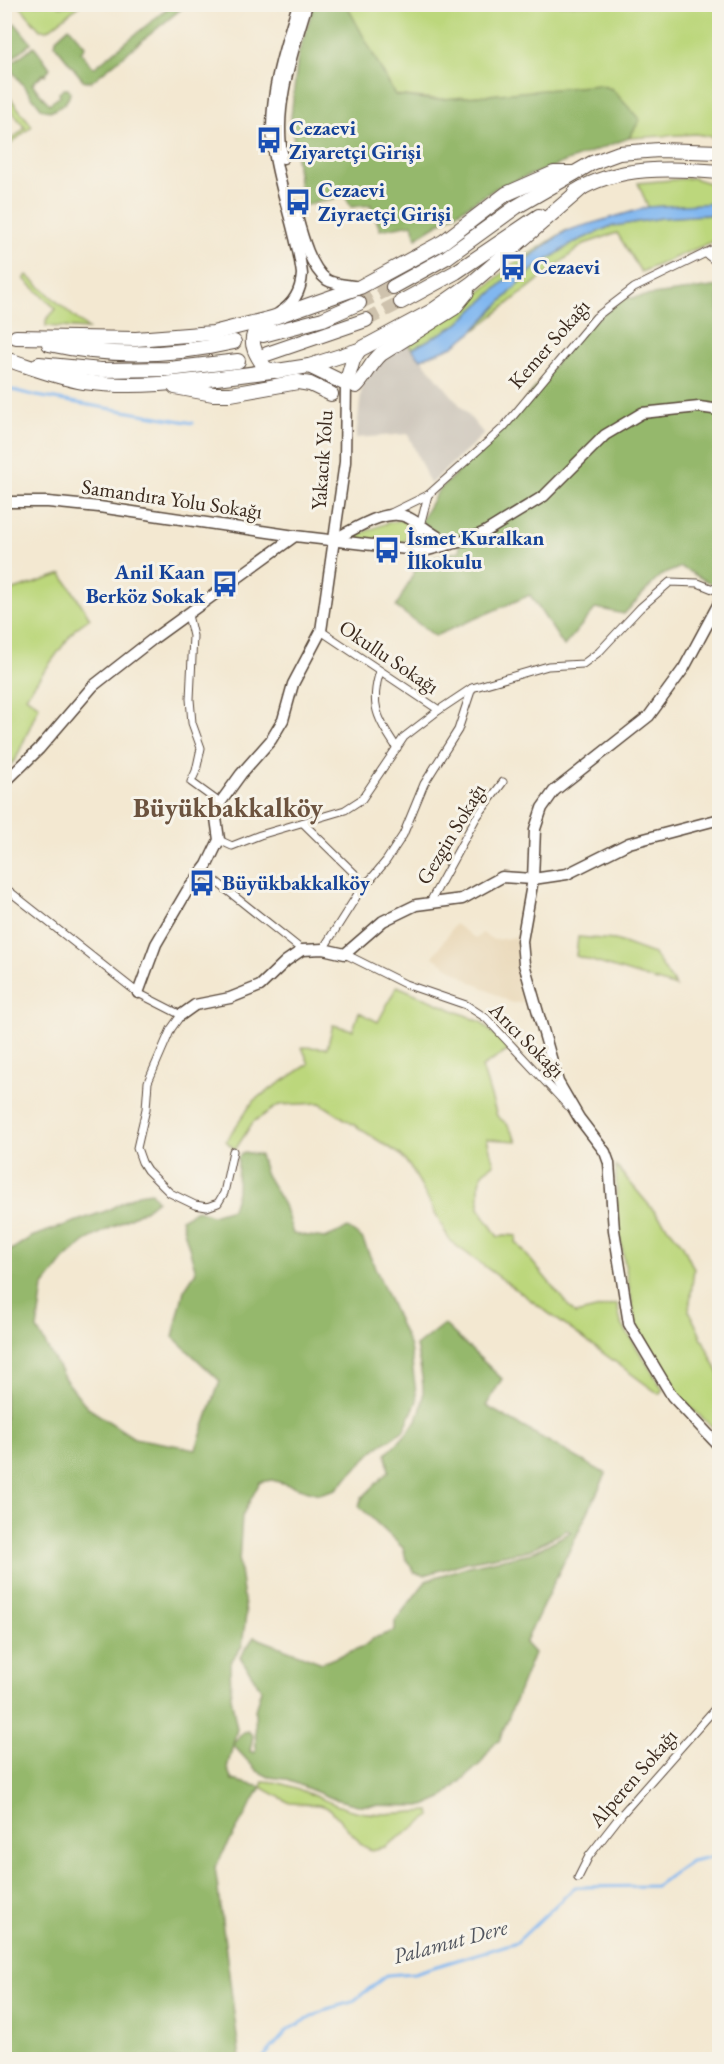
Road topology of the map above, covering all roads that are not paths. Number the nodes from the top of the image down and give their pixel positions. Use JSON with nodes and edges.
{"nodes":[{"id":1,"x":298,"y":4,"type":"edge"},
{"id":2,"x":308,"y":4,"type":"edge"},
{"id":3,"x":720,"y":152,"type":"edge"},
{"id":4,"x":720,"y":172,"type":"edge"},
{"id":5,"x":574,"y":173,"type":"junction"},
{"id":6,"x":582,"y":188,"type":"junction"},
{"id":7,"x":720,"y":246,"type":"edge"},
{"id":8,"x":705,"y":253,"type":"junction"},
{"id":9,"x":720,"y":265,"type":"edge"},
{"id":10,"x":472,"y":283,"type":"junction"},
{"id":11,"x":360,"y":287,"type":"junction"},
{"id":12,"x":393,"y":287,"type":"tunnel mouth"},
{"id":13,"x":401,"y":302,"type":"tunnel mouth"},
{"id":14,"x":359,"y":303,"type":"tunnel mouth"},
{"id":15,"x":272,"y":318,"type":"junction"},
{"id":16,"x":366,"y":320,"type":"tunnel mouth"},
{"id":17,"x":389,"y":333,"type":"junction"},
{"id":18,"x":263,"y":335,"type":"dead end"},
{"id":19,"x":10,"y":336,"type":"edge"},
{"id":20,"x":234,"y":342,"type":"dead end"},
{"id":21,"x":359,"y":350,"type":"junction"},
{"id":22,"x":267,"y":354,"type":"dead end"},
{"id":23,"x":8,"y":361,"type":"edge"},
{"id":24,"x":238,"y":361,"type":"dead end"},
{"id":25,"x":309,"y":366,"type":"junction"},
{"id":26,"x":277,"y":371,"type":"junction"},
{"id":27,"x":164,"y":385,"type":"junction"},
{"id":28,"x":351,"y":385,"type":"junction"},
{"id":29,"x":331,"y":394,"type":"dead end"},
{"id":30,"x":720,"y":410,"type":"edge"},
{"id":31,"x":428,"y":495,"type":"junction"},
{"id":32,"x":4,"y":502,"type":"edge"},
{"id":33,"x":389,"y":514,"type":"junction"},
{"id":34,"x":420,"y":526,"type":"junction"},
{"id":35,"x":295,"y":536,"type":"junction"},
{"id":36,"x":335,"y":539,"type":"junction"},
{"id":37,"x":450,"y":543,"type":"junction"},
{"id":38,"x":414,"y":550,"type":"junction"},
{"id":39,"x":720,"y":592,"type":"edge"},
{"id":40,"x":720,"y":601,"type":"edge"},
{"id":41,"x":188,"y":615,"type":"junction"},
{"id":42,"x":321,"y":631,"type":"junction"},
{"id":43,"x":380,"y":671,"type":"junction"},
{"id":44,"x":472,"y":688,"type":"junction"},
{"id":45,"x":439,"y":710,"type":"junction"},
{"id":46,"x":397,"y":748,"type":"junction"},
{"id":47,"x":503,"y":782,"type":"dead end"},
{"id":48,"x":4,"y":783,"type":"edge"},
{"id":49,"x":220,"y":803,"type":"junction"},
{"id":50,"x":720,"y":819,"type":"edge"},
{"id":51,"x":303,"y":823,"type":"junction"},
{"id":52,"x":219,"y":840,"type":"junction"},
{"id":53,"x":203,"y":871,"type":"junction"},
{"id":54,"x":533,"y":879,"type":"junction"},
{"id":55,"x":362,"y":885,"type":"junction"},
{"id":56,"x":4,"y":887,"type":"edge"},
{"id":57,"x":429,"y":904,"type":"junction"},
{"id":58,"x":323,"y":949,"type":"junction"},
{"id":59,"x":302,"y":950,"type":"junction"},
{"id":60,"x":345,"y":954,"type":"junction"},
{"id":61,"x":138,"y":993,"type":"junction"},
{"id":62,"x":181,"y":1015,"type":"junction"},
{"id":63,"x":579,"y":1118,"type":"junction"},
{"id":64,"x":233,"y":1151,"type":"dead end"},
{"id":65,"x":720,"y":1447,"type":"edge"},
{"id":66,"x":720,"y":1703,"type":"edge"},
{"id":67,"x":578,"y":1878,"type":"dead end"}],
"edges":[{"from":1,"to":15,"type":"main road"},
{"from":2,"to":11,"type":"main road"},
{"from":3,"to":5,"type":"highway"},
{"from":4,"to":6,"type":"highway"},
{"from":5,"to":11,"type":"highway"},
{"from":5,"to":12,"type":"highway"},
{"from":6,"to":10,"type":"highway"},
{"from":6,"to":13,"type":"highway"},
{"from":7,"to":8,"type":"street","name":"Kemer Sokağı"},
{"from":8,"to":9,"type":"street"},
{"from":8,"to":31,"type":"street","name":"Kemer Sokağı"},
{"from":10,"to":17,"type":"highway"},
{"from":10,"to":28,"type":"highway"},
{"from":11,"to":15,"type":"highway"},
{"from":11,"to":17,"type":"highway"},
{"from":14,"to":18,"type":"highway"},
{"from":15,"to":19,"type":"highway"},
{"from":15,"to":26,"type":"highway"},
{"from":16,"to":22,"type":"highway"},
{"from":17,"to":21,"type":"highway"},
{"from":19,"to":20,"type":"highway"},
{"from":21,"to":25,"type":"highway"},
{"from":21,"to":28,"type":"highway"},
{"from":23,"to":24,"type":"highway"},
{"from":23,"to":27,"type":"highway"},
{"from":25,"to":26,"type":"highway"},
{"from":25,"to":28,"type":"highway"},
{"from":26,"to":27,"type":"highway"},
{"from":27,"to":29,"type":"highway"},
{"from":28,"to":36,"type":"main road","name":"Yakacık Yolu"},
{"from":30,"to":37,"type":"main road","name":"Samandıra Yolu Sokağı"},
{"from":31,"to":33,"type":"street","name":"Kemer Sokağı"},
{"from":31,"to":34,"type":"street"},
{"from":32,"to":35,"type":"main road","name":"Samandıra Yolu Sokağı"},
{"from":33,"to":34,"type":"main road"},
{"from":33,"to":36,"type":"main road","name":"Kemer Sokağı"},
{"from":34,"to":37,"type":"main road"},
{"from":34,"to":38,"type":"main road"},
{"from":35,"to":36,"type":"main road","name":"Samandıra Yolu Sokağı"},
{"from":35,"to":41,"type":"main road"},
{"from":36,"to":38,"type":"main road","name":"Samandıra Yolu Sokağı"},
{"from":36,"to":42,"type":"main road","name":"Yakacık Yolu"},
{"from":37,"to":38,"type":"main road","name":"Samandıra Yolu Sokağı"},
{"from":39,"to":44,"type":"street"},
{"from":40,"to":54,"type":"main road"},
{"from":41,"to":48,"type":"main road"},
{"from":41,"to":49,"type":"street"},
{"from":42,"to":43,"type":"street","name":"Okullu Sokağı"},
{"from":42,"to":49,"type":"main road","name":"Yakacık Yolu"},
{"from":43,"to":45,"type":"street","name":"Okullu Sokağı"},
{"from":43,"to":46,"type":"street"},
{"from":44,"to":45,"type":"street"},
{"from":44,"to":55,"type":"street"},
{"from":45,"to":46,"type":"street"},
{"from":46,"to":51,"type":"street"},
{"from":47,"to":57,"type":"street","name":"Gezgin Sokağı"},
{"from":49,"to":52,"type":"main road"},
{"from":50,"to":54,"type":"main road"},
{"from":51,"to":52,"type":"street"},
{"from":51,"to":55,"type":"street"},
{"from":52,"to":53,"type":"main road"},
{"from":53,"to":59,"type":"street"},
{"from":53,"to":61,"type":"main road"},
{"from":54,"to":57,"type":"main road"},
{"from":54,"to":63,"type":"main road"},
{"from":55,"to":58,"type":"street"},
{"from":56,"to":61,"type":"street"},
{"from":57,"to":60,"type":"main road"},
{"from":58,"to":59,"type":"main road"},
{"from":58,"to":60,"type":"main road"},
{"from":59,"to":62,"type":"main road"},
{"from":60,"to":63,"type":"street","name":"Arıcı Sokağı"},
{"from":61,"to":62,"type":"street"},
{"from":62,"to":64,"type":"street"},
{"from":63,"to":65,"type":"main road"},
{"from":66,"to":67,"type":"street","name":"Alperen Sokağı"}]}
